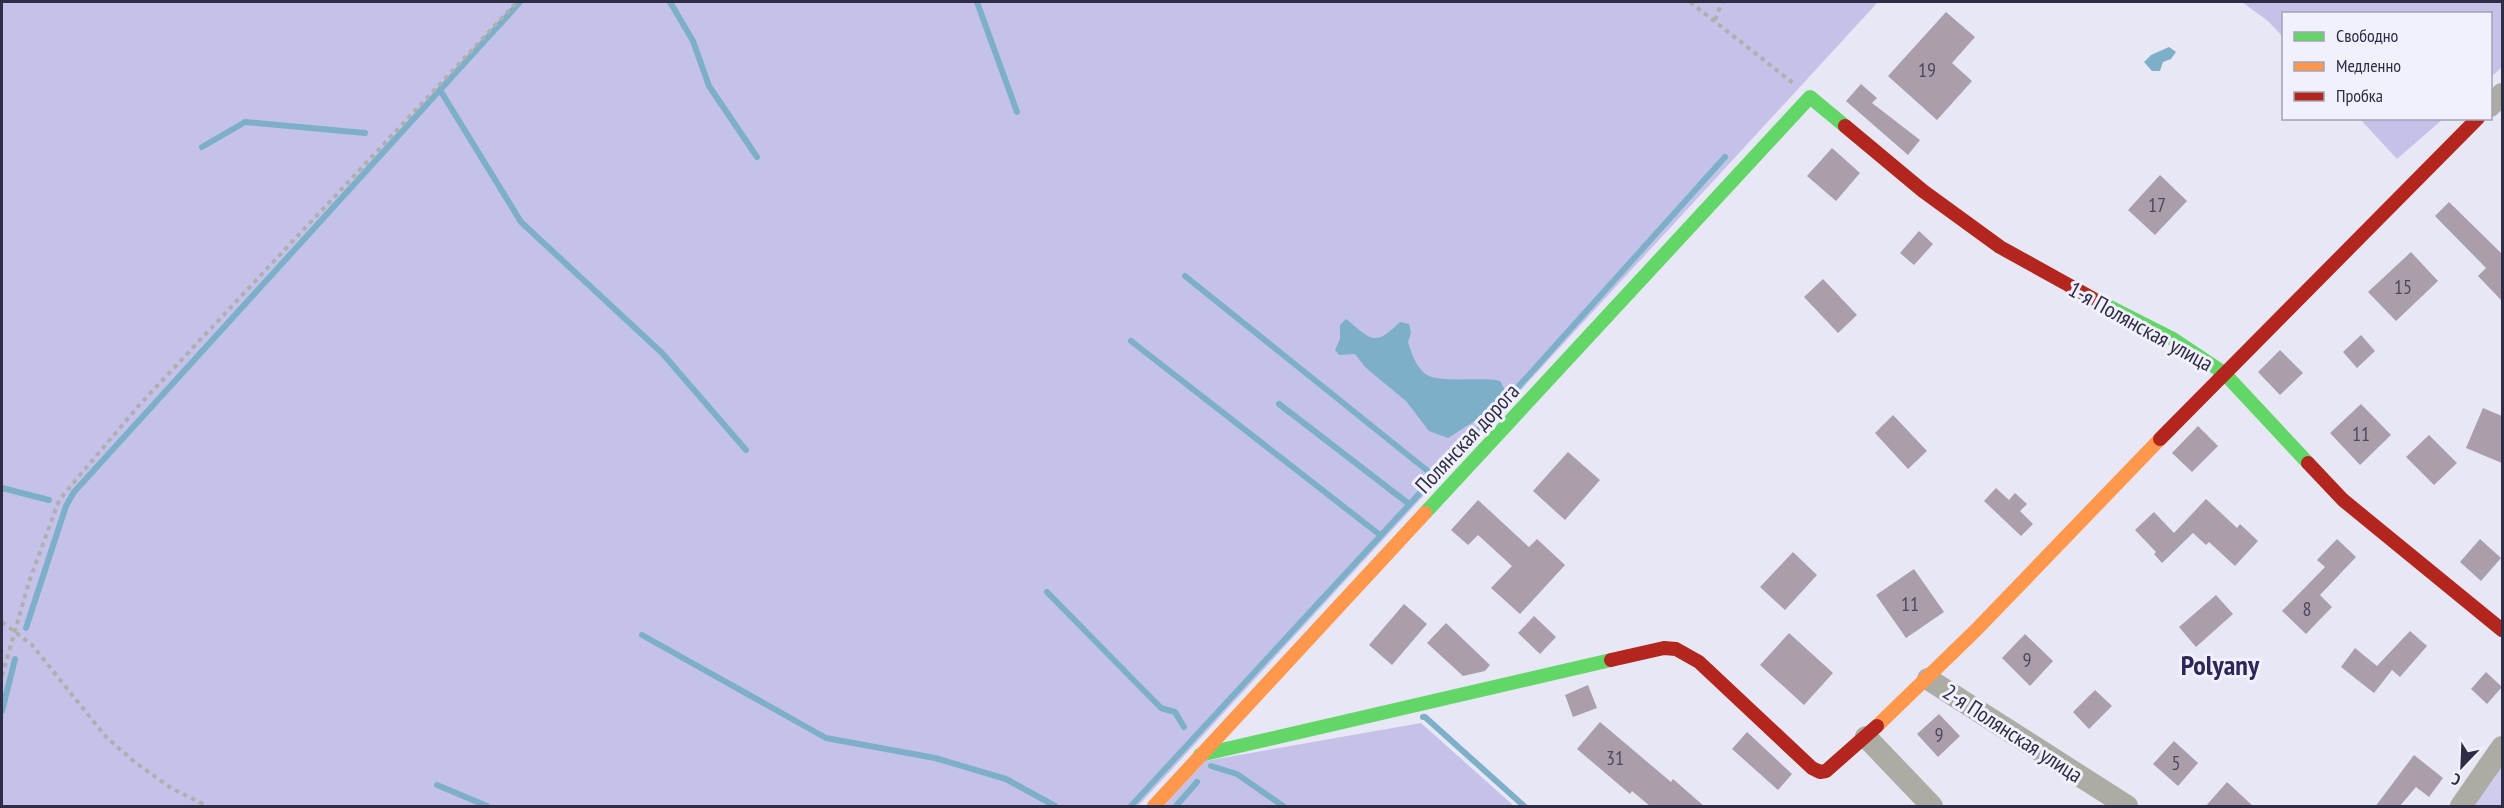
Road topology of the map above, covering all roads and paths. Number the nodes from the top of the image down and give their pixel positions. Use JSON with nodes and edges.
{"nodes":[{"id":1,"x":517,"y":2,"type":"edge"},
{"id":2,"x":1690,"y":2,"type":"edge"},
{"id":3,"x":1722,"y":2,"type":"edge"},
{"id":4,"x":1715,"y":20,"type":"junction"},
{"id":5,"x":1810,"y":97,"type":"junction"},
{"id":6,"x":2476,"y":120,"type":"edge"},
{"id":7,"x":2224,"y":373,"type":"junction"},
{"id":8,"x":2,"y":622,"type":"edge"},
{"id":9,"x":2502,"y":630,"type":"edge"},
{"id":10,"x":14,"y":632,"type":"junction"},
{"id":11,"x":2,"y":676,"type":"edge"},
{"id":12,"x":1928,"y":679,"type":"junction"},
{"id":13,"x":1866,"y":737,"type":"junction"},
{"id":14,"x":2502,"y":747,"type":"edge"},
{"id":15,"x":1200,"y":755,"type":"junction"},
{"id":16,"x":207,"y":807,"type":"edge"},
{"id":17,"x":1154,"y":807,"type":"edge"},
{"id":18,"x":1932,"y":807,"type":"edge"},
{"id":19,"x":2127,"y":807,"type":"edge"},
{"id":20,"x":2461,"y":807,"type":"edge"}],
"edges":[{"from":1,"to":10,"type":"path"},
{"from":2,"to":4,"type":"path"},
{"from":3,"to":4,"type":"path"},
{"from":4,"to":5,"type":"path"},
{"from":5,"to":7,"type":"street","name":"1-я Полянская улица"},
{"from":5,"to":15,"type":"street","name":"Полянская дорога"},
{"from":6,"to":7,"type":"street"},
{"from":7,"to":9,"type":"street","name":"1-я Полянская улица"},
{"from":7,"to":12,"type":"street"},
{"from":8,"to":10,"type":"path"},
{"from":10,"to":11,"type":"path"},
{"from":10,"to":16,"type":"path"},
{"from":12,"to":13,"type":"street"},
{"from":12,"to":19,"type":"street","name":"2-я Полянская улица"},
{"from":13,"to":15,"type":"street"},
{"from":13,"to":18,"type":"street"},
{"from":14,"to":20,"type":"street"},
{"from":15,"to":17,"type":"street","name":"Полянская дорога"}]}
